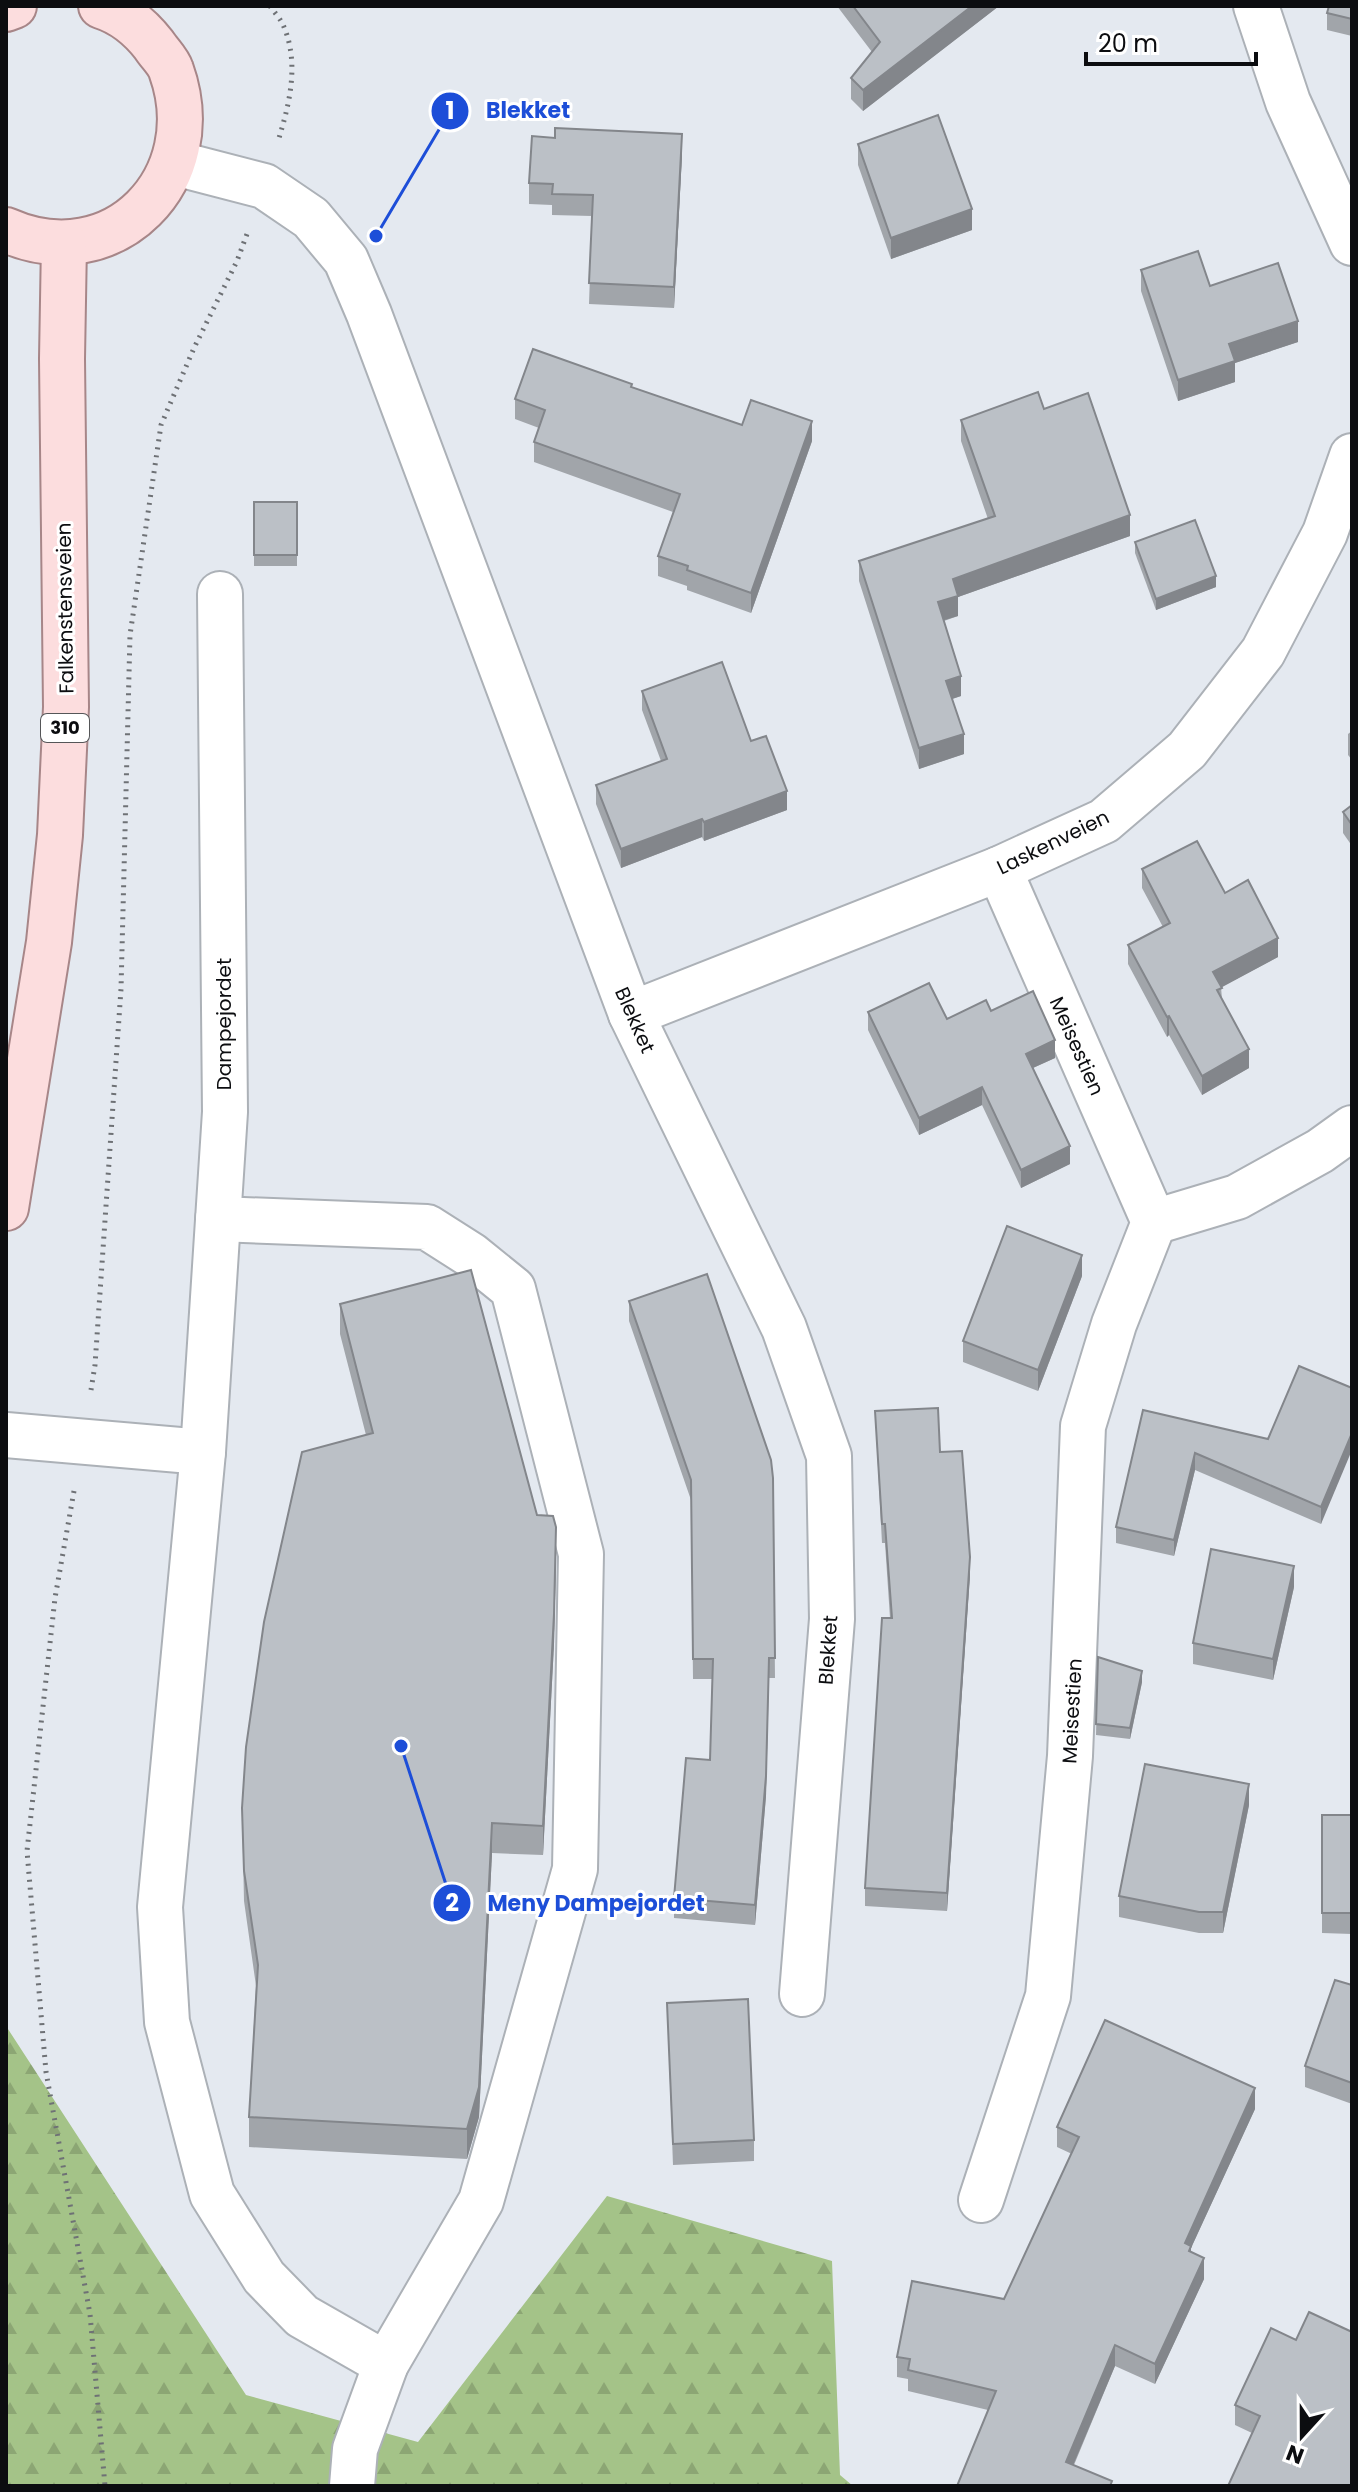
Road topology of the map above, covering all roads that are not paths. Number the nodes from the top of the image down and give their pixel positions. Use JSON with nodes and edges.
{"nodes":[{"id":1,"x":14,"y":6,"type":"edge"},
{"id":2,"x":101,"y":6,"type":"edge"},
{"id":3,"x":1256,"y":6,"type":"edge"},
{"id":4,"x":6,"y":9,"type":"edge"},
{"id":5,"x":148,"y":17,"type":"edge"},
{"id":6,"x":175,"y":163,"type":"junction"},
{"id":7,"x":6,"y":230,"type":"edge"},
{"id":8,"x":64,"y":243,"type":"junction"},
{"id":9,"x":1352,"y":243,"type":"edge"},
{"id":10,"x":1352,"y":456,"type":"edge"},
{"id":11,"x":220,"y":594,"type":"dead end"},
{"id":12,"x":999,"y":869,"type":"junction"},
{"id":13,"x":631,"y":1014,"type":"junction"},
{"id":14,"x":1352,"y":1128,"type":"edge"},
{"id":15,"x":6,"y":1208,"type":"edge"},
{"id":16,"x":218,"y":1219,"type":"junction"},
{"id":17,"x":1154,"y":1222,"type":"junction"},
{"id":18,"x":6,"y":1435,"type":"edge"},
{"id":19,"x":203,"y":1452,"type":"junction"},
{"id":20,"x":802,"y":1994,"type":"dead end"},
{"id":21,"x":981,"y":2200,"type":"dead end"},
{"id":22,"x":386,"y":2364,"type":"junction"},
{"id":23,"x":352,"y":2486,"type":"edge"}],
"edges":[{"from":1,"to":4,"type":"main road"},
{"from":2,"to":5,"type":"main road"},
{"from":3,"to":9,"type":"street"},
{"from":5,"to":6,"type":"main road"},
{"from":6,"to":8,"type":"main road"},
{"from":6,"to":13,"type":"street","name":"Blekket"},
{"from":7,"to":8,"type":"main road"},
{"from":8,"to":15,"type":"main road","name":"Falkenstensveien","number":"310"},
{"from":10,"to":12,"type":"street","name":"Laskenveien"},
{"from":11,"to":16,"type":"street","name":"Dampejordet"},
{"from":12,"to":13,"type":"street","name":"Laskenveien"},
{"from":12,"to":17,"type":"street","name":"Meisestien"},
{"from":13,"to":20,"type":"street","name":"Blekket"},
{"from":14,"to":17,"type":"street"},
{"from":16,"to":19,"type":"street","name":"Dampejordet"},
{"from":16,"to":22,"type":"street"},
{"from":17,"to":21,"type":"street","name":"Meisestien"},
{"from":18,"to":19,"type":"street"},
{"from":19,"to":22,"type":"street","name":"Dampejordet"},
{"from":22,"to":23,"type":"street"}]}
